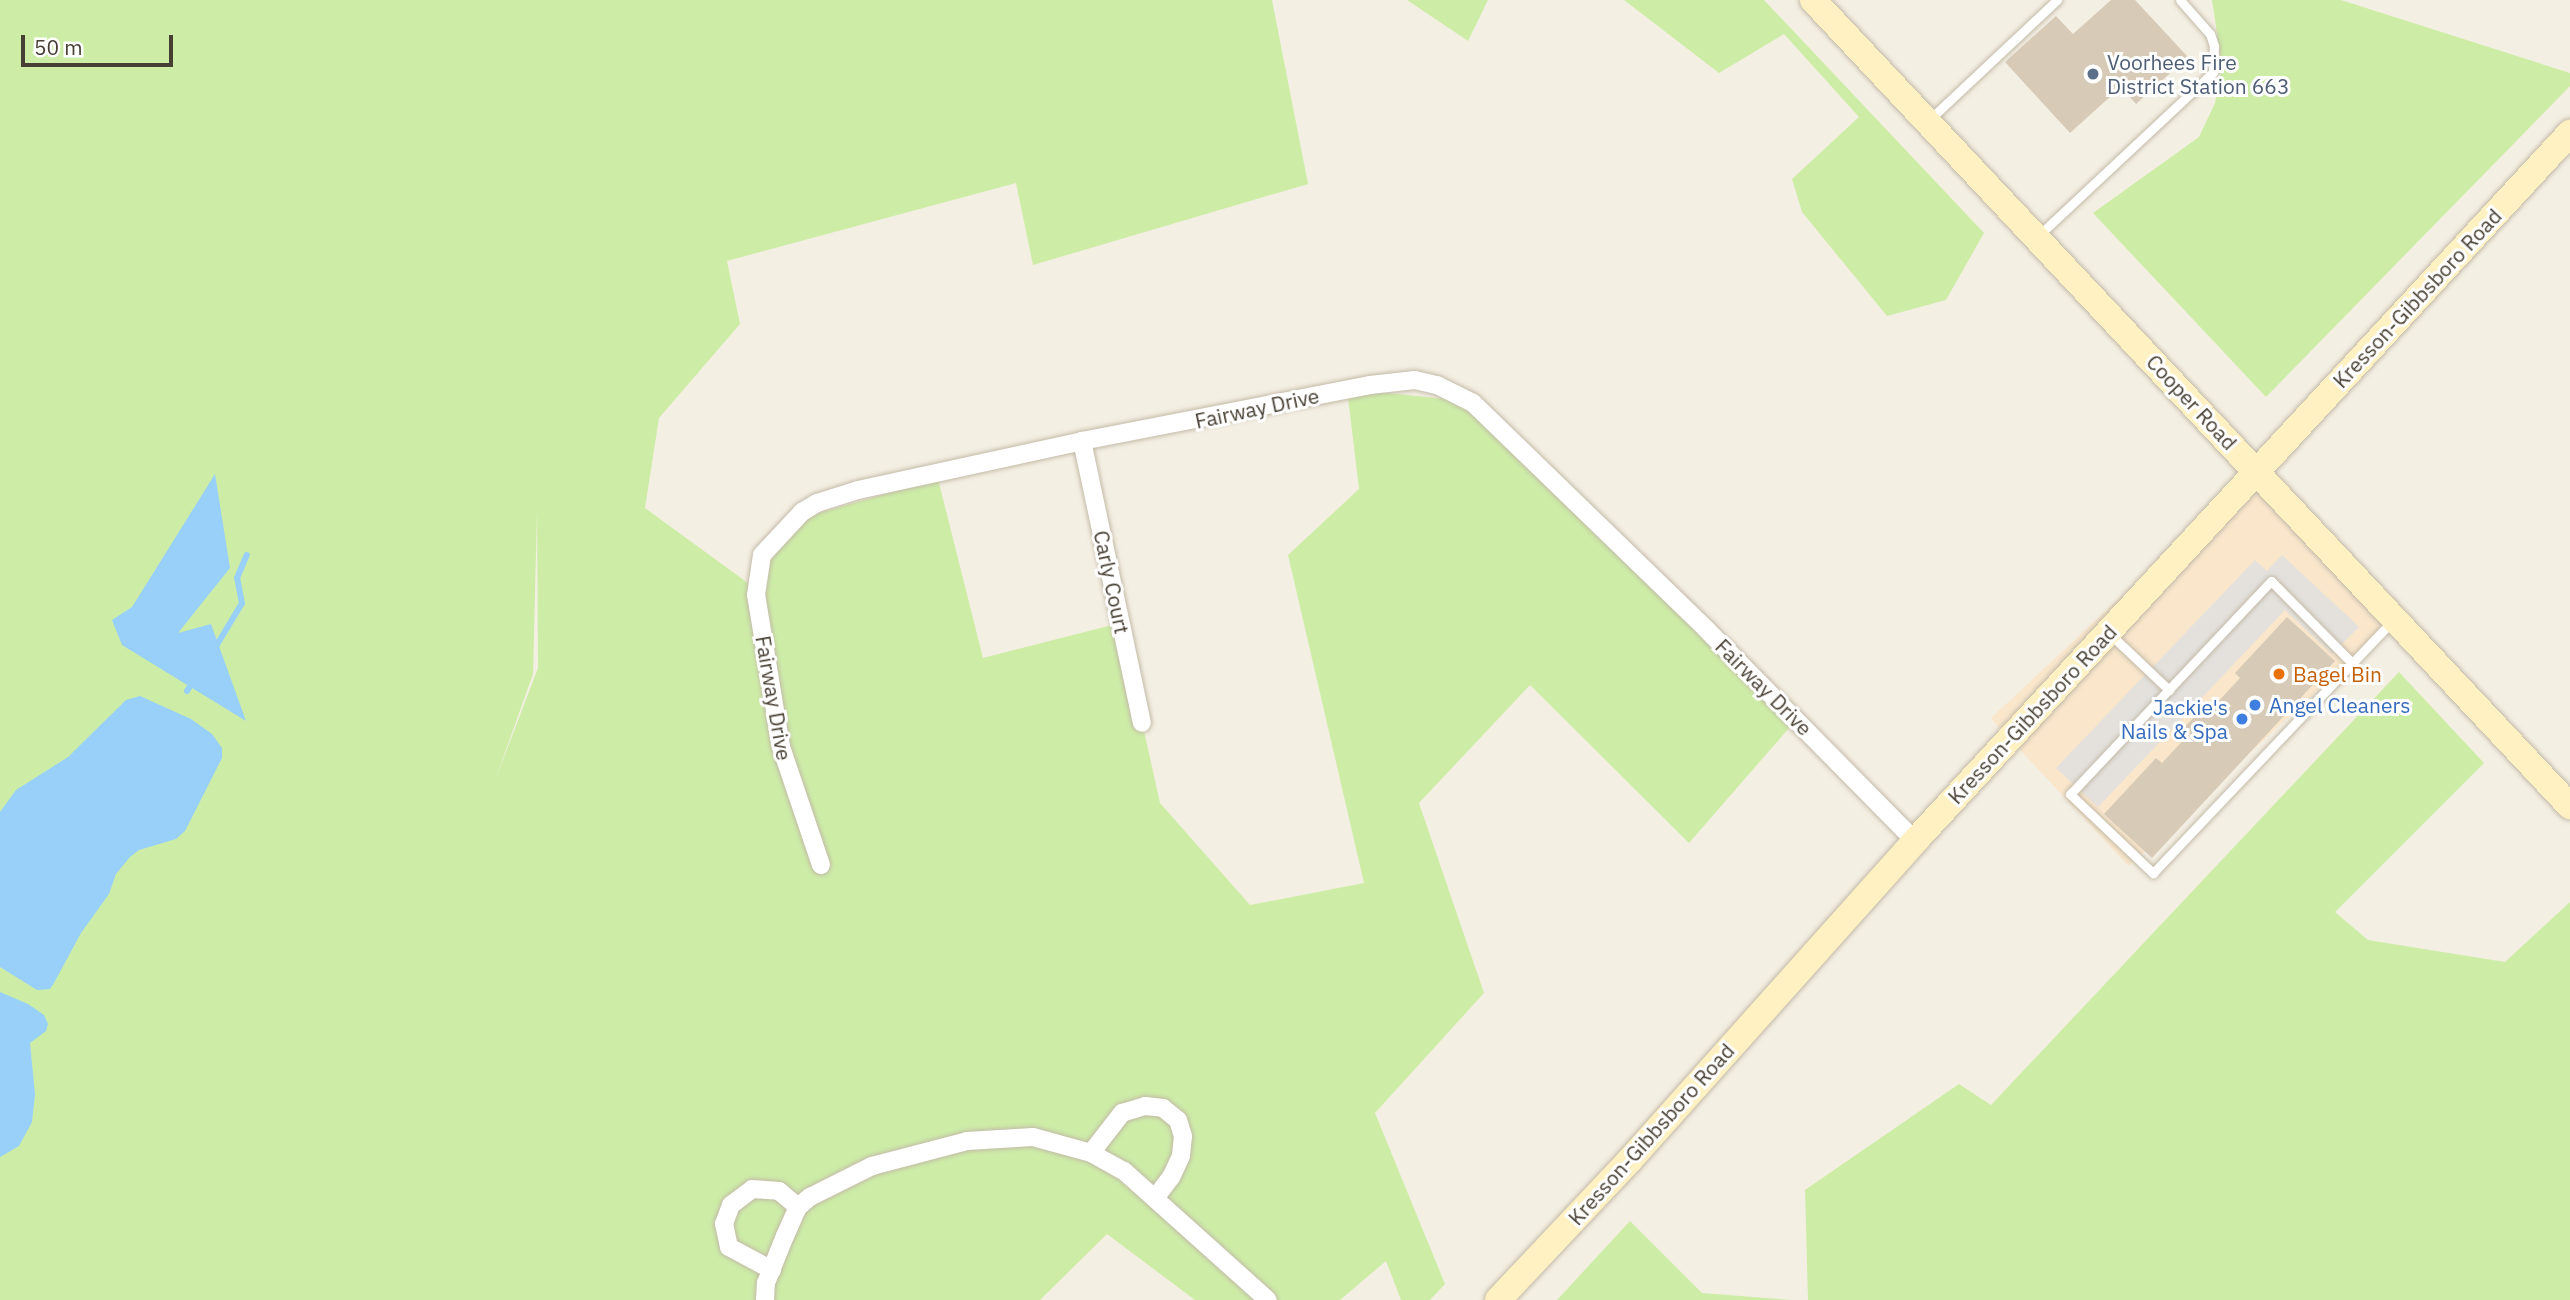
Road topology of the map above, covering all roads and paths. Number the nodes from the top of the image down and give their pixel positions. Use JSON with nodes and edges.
{"nodes":[{"id":1,"x":1813,"y":0,"type":"edge"},
{"id":2,"x":2057,"y":0,"type":"edge"},
{"id":3,"x":2179,"y":0,"type":"edge"},
{"id":4,"x":1928,"y":121,"type":"junction"},
{"id":5,"x":2570,"y":133,"type":"edge"},
{"id":6,"x":2037,"y":237,"type":"junction"},
{"id":7,"x":1082,"y":441,"type":"junction"},
{"id":8,"x":2257,"y":470,"type":"junction"},
{"id":9,"x":2395,"y":618,"type":"junction"},
{"id":10,"x":2108,"y":632,"type":"junction"},
{"id":11,"x":2352,"y":663,"type":"junction"},
{"id":12,"x":2169,"y":690,"type":"junction"},
{"id":13,"x":1142,"y":723,"type":"dead end"},
{"id":14,"x":2570,"y":806,"type":"edge"},
{"id":15,"x":1916,"y":841,"type":"junction"},
{"id":16,"x":821,"y":865,"type":"dead end"},
{"id":17,"x":1091,"y":1153,"type":"junction"},
{"id":18,"x":1154,"y":1198,"type":"junction"},
{"id":19,"x":798,"y":1207,"type":"junction"},
{"id":20,"x":772,"y":1270,"type":"junction"},
{"id":21,"x":765,"y":1300,"type":"edge"},
{"id":22,"x":1268,"y":1300,"type":"edge"},
{"id":23,"x":1498,"y":1300,"type":"edge"}],
"edges":[{"from":1,"to":4,"type":"street","name":"Cooper Road"},
{"from":2,"to":4,"type":"lane"},
{"from":3,"to":6,"type":"lane"},
{"from":4,"to":6,"type":"street","name":"Cooper Road"},
{"from":5,"to":8,"type":"street","name":"Kresson-Gibbsboro Road"},
{"from":6,"to":8,"type":"street","name":"Cooper Road"},
{"from":7,"to":13,"type":"street","name":"Carly Court"},
{"from":7,"to":15,"type":"street","name":"Fairway Drive"},
{"from":7,"to":16,"type":"street","name":"Fairway Drive"},
{"from":8,"to":9,"type":"street","name":"Cooper Road"},
{"from":8,"to":10,"type":"street","name":"Kresson-Gibbsboro Road"},
{"from":9,"to":11,"type":"lane"},
{"from":9,"to":14,"type":"street","name":"Cooper Road"},
{"from":10,"to":12,"type":"lane"},
{"from":10,"to":15,"type":"street","name":"Kresson-Gibbsboro Road"},
{"from":11,"to":12,"type":"lane"},
{"from":11,"to":12,"type":"lane"},
{"from":15,"to":23,"type":"street","name":"Kresson-Gibbsboro Road"},
{"from":17,"to":18,"type":"street"},
{"from":17,"to":18,"type":"street"},
{"from":17,"to":19,"type":"street"},
{"from":18,"to":22,"type":"street"},
{"from":19,"to":20,"type":"street"},
{"from":19,"to":20,"type":"street"},
{"from":20,"to":21,"type":"street"}]}
